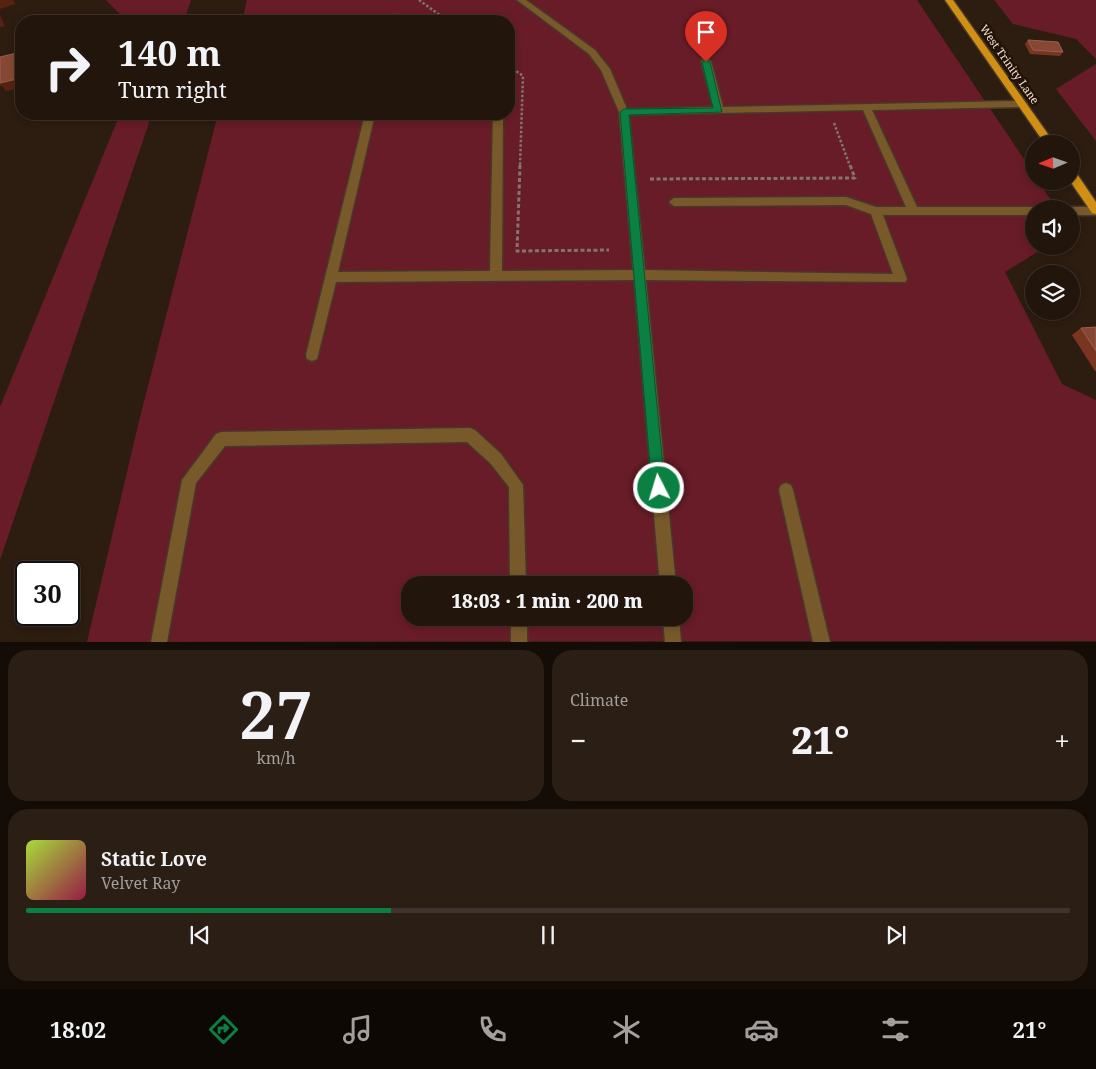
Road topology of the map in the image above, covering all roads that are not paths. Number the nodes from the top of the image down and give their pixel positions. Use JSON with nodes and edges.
{"nodes":[{"id":1,"x":521,"y":0,"type":"edge"},
{"id":2,"x":949,"y":0,"type":"edge"},
{"id":3,"x":706,"y":62,"type":"dead end"},
{"id":4,"x":1022,"y":104,"type":"junction"},
{"id":5,"x":866,"y":107,"type":"junction"},
{"id":6,"x":718,"y":110,"type":"junction"},
{"id":7,"x":624,"y":112,"type":"junction"},
{"id":8,"x":369,"y":120,"type":"edge"},
{"id":9,"x":498,"y":120,"type":"edge"},
{"id":10,"x":1044,"y":135,"type":"edge"},
{"id":11,"x":1080,"y":187,"type":"edge"},
{"id":12,"x":674,"y":202,"type":"dead end"},
{"id":13,"x":1096,"y":210,"type":"edge"},
{"id":14,"x":876,"y":211,"type":"junction"},
{"id":15,"x":913,"y":211,"type":"junction"},
{"id":16,"x":1025,"y":211,"type":"edge"},
{"id":17,"x":1080,"y":211,"type":"edge"},
{"id":18,"x":639,"y":275,"type":"junction"},
{"id":19,"x":496,"y":276,"type":"junction"},
{"id":20,"x":331,"y":277,"type":"junction"},
{"id":21,"x":312,"y":355,"type":"dead end"},
{"id":22,"x":786,"y":490,"type":"dead end"},
{"id":23,"x":518,"y":576,"type":"edge"},
{"id":24,"x":667,"y":576,"type":"edge"},
{"id":25,"x":519,"y":626,"type":"edge"},
{"id":26,"x":672,"y":626,"type":"edge"},
{"id":27,"x":159,"y":642,"type":"edge"},
{"id":28,"x":519,"y":642,"type":"edge"},
{"id":29,"x":673,"y":642,"type":"edge"},
{"id":30,"x":822,"y":642,"type":"edge"}],
"edges":[{"from":1,"to":7,"type":"street"},
{"from":2,"to":4,"type":"main road","name":"West Trinity Lane"},
{"from":3,"to":6,"type":"street"},
{"from":4,"to":5,"type":"street"},
{"from":4,"to":10,"type":"main road","name":"West Trinity Lane"},
{"from":5,"to":6,"type":"street"},
{"from":5,"to":15,"type":"street"},
{"from":6,"to":7,"type":"street"},
{"from":7,"to":18,"type":"street"},
{"from":8,"to":20,"type":"street"},
{"from":9,"to":19,"type":"street"},
{"from":11,"to":13,"type":"main road"},
{"from":12,"to":14,"type":"street"},
{"from":13,"to":17,"type":"street"},
{"from":14,"to":15,"type":"street"},
{"from":14,"to":18,"type":"street"},
{"from":15,"to":16,"type":"street"},
{"from":18,"to":19,"type":"street"},
{"from":18,"to":24,"type":"street"},
{"from":19,"to":20,"type":"street"},
{"from":20,"to":21,"type":"street"},
{"from":22,"to":30,"type":"street"},
{"from":23,"to":27,"type":"street"},
{"from":25,"to":28,"type":"street"},
{"from":26,"to":29,"type":"street"}]}
